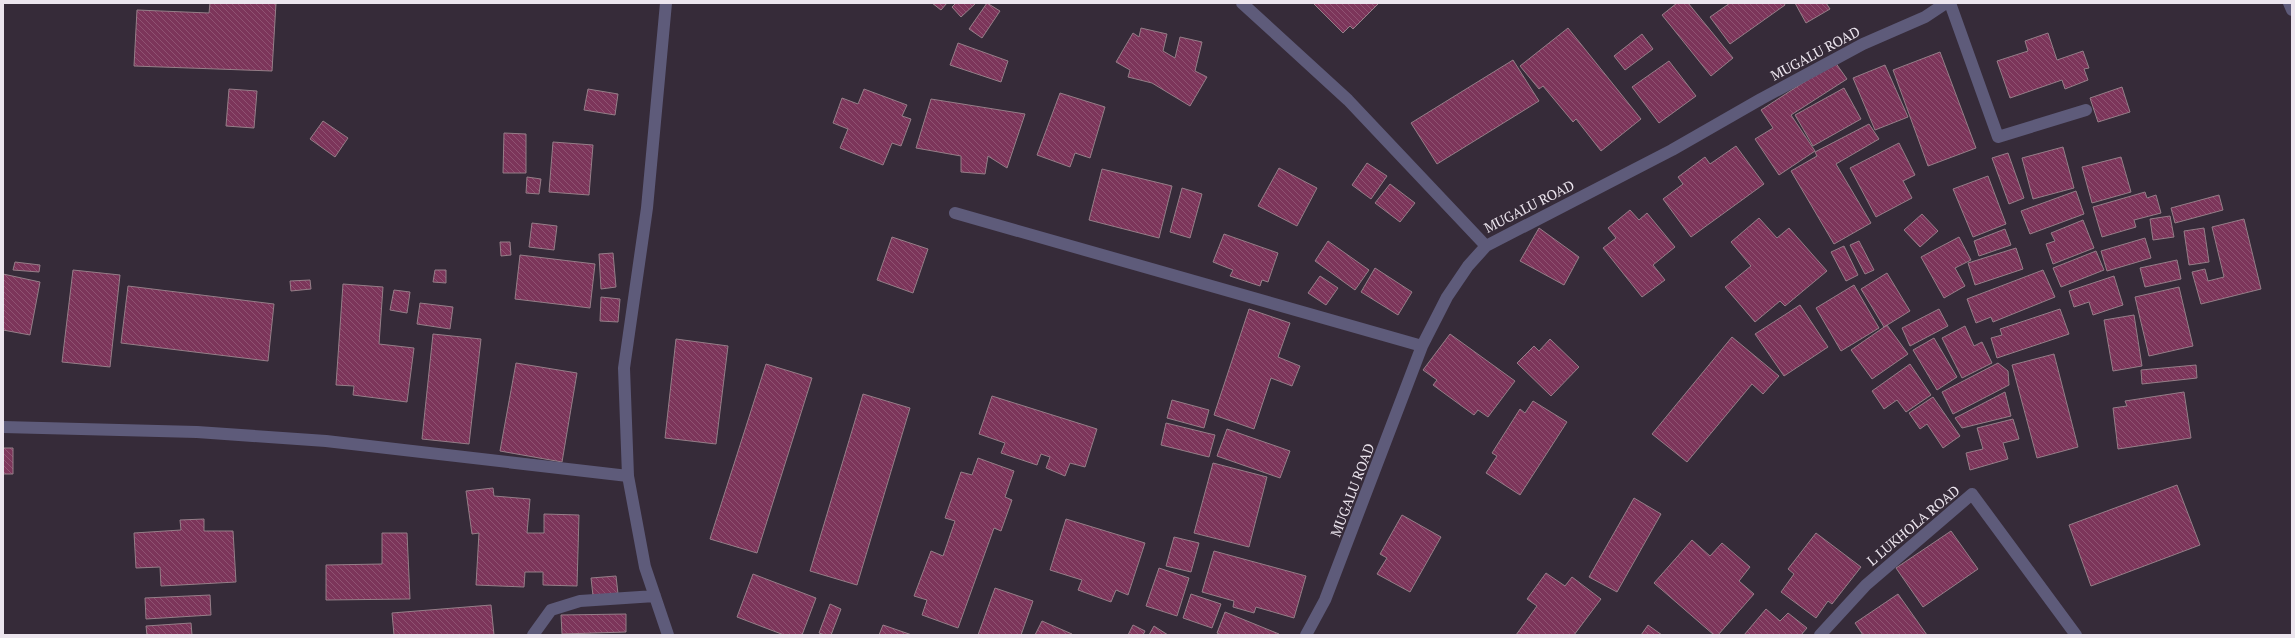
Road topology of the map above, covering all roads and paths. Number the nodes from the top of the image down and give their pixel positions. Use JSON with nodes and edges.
{"nodes":[{"id":1,"x":666,"y":3,"type":"edge"},
{"id":2,"x":1242,"y":3,"type":"edge"},
{"id":3,"x":1946,"y":3,"type":"edge"},
{"id":4,"x":1950,"y":3,"type":"edge"},
{"id":5,"x":2289,"y":3,"type":"edge"},
{"id":6,"x":2292,"y":10,"type":"edge"},
{"id":7,"x":2086,"y":110,"type":"dead end"},
{"id":8,"x":955,"y":213,"type":"dead end"},
{"id":9,"x":1486,"y":246,"type":"junction"},
{"id":10,"x":1422,"y":346,"type":"junction"},
{"id":11,"x":3,"y":427,"type":"edge"},
{"id":12,"x":628,"y":476,"type":"junction"},
{"id":13,"x":655,"y":596,"type":"junction"},
{"id":14,"x":533,"y":635,"type":"edge"},
{"id":15,"x":668,"y":635,"type":"edge"},
{"id":16,"x":1306,"y":635,"type":"edge"},
{"id":17,"x":1820,"y":635,"type":"edge"},
{"id":18,"x":2076,"y":635,"type":"edge"}],
"edges":[{"from":1,"to":12,"type":"street"},
{"from":2,"to":9,"type":"street"},
{"from":3,"to":9,"type":"street","name":"MUGALU ROAD"},
{"from":4,"to":7,"type":"street"},
{"from":5,"to":6,"type":"street"},
{"from":8,"to":10,"type":"street"},
{"from":9,"to":10,"type":"street","name":"MUGALU ROAD"},
{"from":10,"to":16,"type":"street","name":"MUGALU ROAD"},
{"from":11,"to":12,"type":"street"},
{"from":12,"to":13,"type":"street"},
{"from":13,"to":14,"type":"street"},
{"from":13,"to":15,"type":"street"},
{"from":17,"to":18,"type":"street","name":"L LUKHOLA ROAD"}]}
